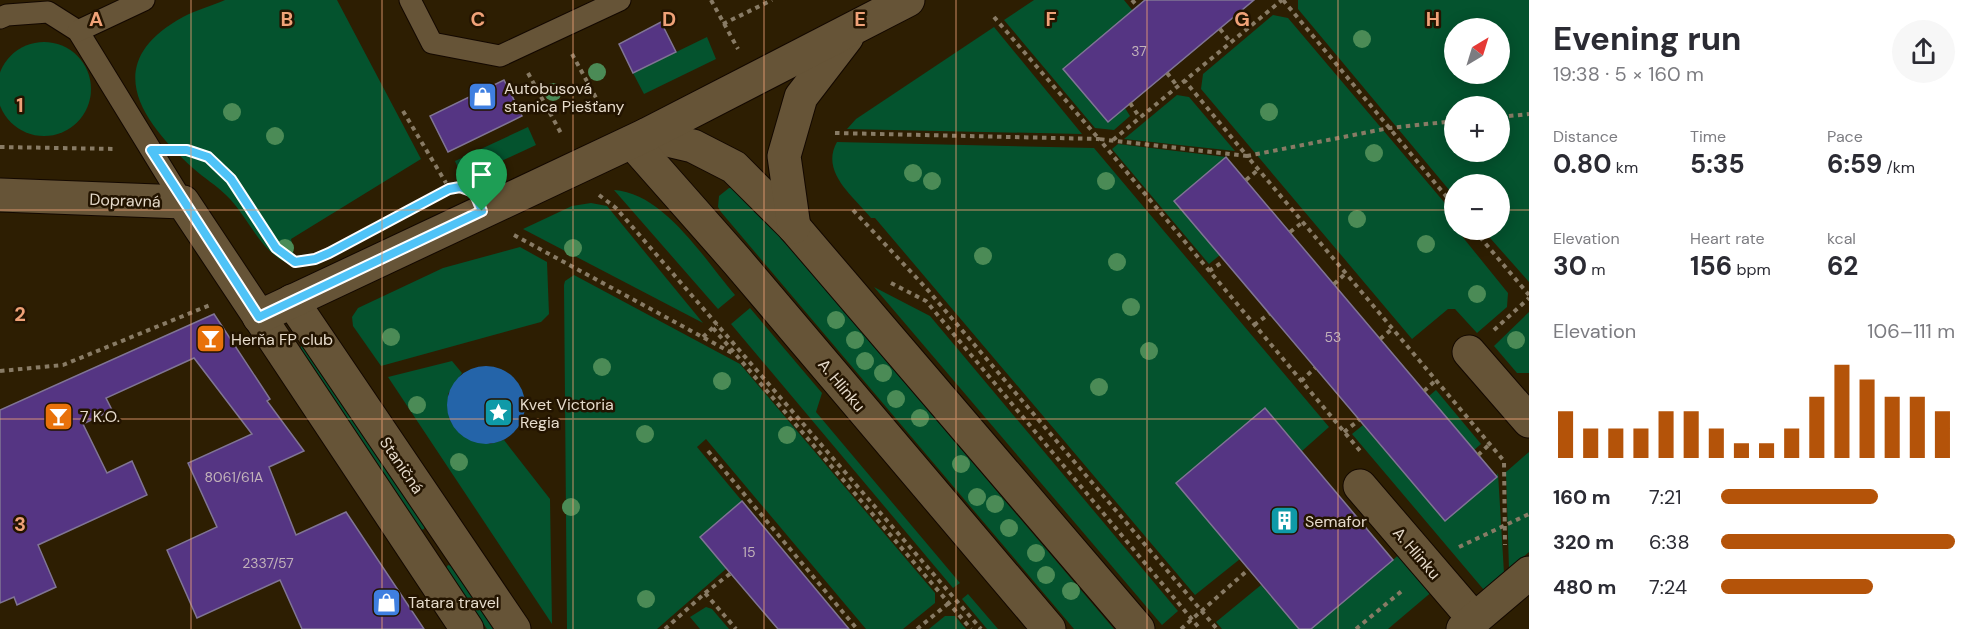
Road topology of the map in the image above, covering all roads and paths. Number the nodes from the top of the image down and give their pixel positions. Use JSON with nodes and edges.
{"nodes":[{"id":1,"x":144,"y":0,"type":"edge"},
{"id":2,"x":410,"y":0,"type":"edge"},
{"id":3,"x":620,"y":0,"type":"edge"},
{"id":4,"x":772,"y":0,"type":"edge"},
{"id":5,"x":908,"y":0,"type":"edge"},
{"id":6,"x":1132,"y":0,"type":"edge"},
{"id":7,"x":1282,"y":0,"type":"edge"},
{"id":8,"x":1138,"y":7,"type":"dead end"},
{"id":9,"x":994,"y":17,"type":"dead end"},
{"id":10,"x":0,"y":18,"type":"edge"},
{"id":11,"x":723,"y":24,"type":"dead end"},
{"id":12,"x":1220,"y":29,"type":"dead end"},
{"id":13,"x":78,"y":31,"type":"junction"},
{"id":14,"x":851,"y":31,"type":"junction"},
{"id":15,"x":1230,"y":43,"type":"junction"},
{"id":16,"x":570,"y":49,"type":"dead end"},
{"id":17,"x":526,"y":70,"type":"dead end"},
{"id":18,"x":1167,"y":73,"type":"dead end"},
{"id":19,"x":1185,"y":81,"type":"junction"},
{"id":20,"x":1178,"y":87,"type":"junction"},
{"id":21,"x":1130,"y":103,"type":"dead end"},
{"id":22,"x":403,"y":111,"type":"dead end"},
{"id":23,"x":1529,"y":114,"type":"edge"},
{"id":24,"x":1510,"y":116,"type":"edge"},
{"id":25,"x":1140,"y":118,"type":"junction"},
{"id":26,"x":1444,"y":122,"type":"edge"},
{"id":27,"x":1389,"y":128,"type":"junction"},
{"id":28,"x":836,"y":133,"type":"dead end"},
{"id":29,"x":630,"y":134,"type":"junction"},
{"id":30,"x":563,"y":136,"type":"dead end"},
{"id":31,"x":1099,"y":139,"type":"junction"},
{"id":32,"x":1113,"y":140,"type":"junction"},
{"id":33,"x":0,"y":147,"type":"edge"},
{"id":34,"x":151,"y":150,"type":"junction"},
{"id":35,"x":1248,"y":156,"type":"junction"},
{"id":36,"x":1259,"y":169,"type":"junction"},
{"id":37,"x":1246,"y":180,"type":"dead end"},
{"id":38,"x":446,"y":183,"type":"dead end"},
{"id":39,"x":595,"y":194,"type":"dead end"},
{"id":40,"x":1444,"y":194,"type":"edge"},
{"id":41,"x":0,"y":195,"type":"edge"},
{"id":42,"x":183,"y":202,"type":"junction"},
{"id":43,"x":853,"y":210,"type":"dead end"},
{"id":44,"x":1303,"y":222,"type":"junction"},
{"id":45,"x":794,"y":227,"type":"junction"},
{"id":46,"x":509,"y":232,"type":"dead end"},
{"id":47,"x":1290,"y":232,"type":"dead end"},
{"id":48,"x":1482,"y":240,"type":"edge"},
{"id":49,"x":305,"y":261,"type":"dead end"},
{"id":50,"x":1224,"y":261,"type":"dead end"},
{"id":51,"x":1209,"y":272,"type":"junction"},
{"id":52,"x":1346,"y":273,"type":"junction"},
{"id":53,"x":887,"y":281,"type":"dead end"},
{"id":54,"x":1334,"y":284,"type":"dead end"},
{"id":55,"x":1529,"y":297,"type":"edge"},
{"id":56,"x":292,"y":301,"type":"junction"},
{"id":57,"x":216,"y":302,"type":"dead end"},
{"id":58,"x":1269,"y":314,"type":"dead end"},
{"id":59,"x":259,"y":317,"type":"junction"},
{"id":60,"x":717,"y":324,"type":"junction"},
{"id":61,"x":1254,"y":325,"type":"junction"},
{"id":62,"x":713,"y":328,"type":"junction"},
{"id":63,"x":1392,"y":329,"type":"junction"},
{"id":64,"x":703,"y":337,"type":"junction"},
{"id":65,"x":1380,"y":339,"type":"dead end"},
{"id":66,"x":1469,"y":352,"type":"joint"},
{"id":67,"x":735,"y":355,"type":"junction"},
{"id":68,"x":1315,"y":368,"type":"dead end"},
{"id":69,"x":0,"y":372,"type":"edge"},
{"id":70,"x":1436,"y":380,"type":"junction"},
{"id":71,"x":1301,"y":381,"type":"junction"},
{"id":72,"x":1424,"y":391,"type":"dead end"},
{"id":73,"x":1359,"y":420,"type":"dead end"},
{"id":74,"x":1529,"y":421,"type":"edge"},
{"id":75,"x":1344,"y":432,"type":"junction"},
{"id":76,"x":1491,"y":443,"type":"junction"},
{"id":77,"x":708,"y":452,"type":"dead end"},
{"id":78,"x":1478,"y":455,"type":"dead end"},
{"id":79,"x":1363,"y":472,"type":"joint"},
{"id":80,"x":1249,"y":570,"type":"dead end"},
{"id":81,"x":731,"y":573,"type":"dead end"},
{"id":82,"x":1518,"y":582,"type":"edge"},
{"id":83,"x":705,"y":593,"type":"junction"},
{"id":84,"x":949,"y":603,"type":"junction"},
{"id":85,"x":1202,"y":611,"type":"junction"},
{"id":86,"x":1192,"y":620,"type":"junction"},
{"id":87,"x":1469,"y":624,"type":"edge"},
{"id":88,"x":467,"y":629,"type":"edge"},
{"id":89,"x":514,"y":629,"type":"edge"},
{"id":90,"x":665,"y":629,"type":"edge"},
{"id":91,"x":736,"y":629,"type":"edge"},
{"id":92,"x":857,"y":629,"type":"edge"},
{"id":93,"x":917,"y":629,"type":"edge"},
{"id":94,"x":971,"y":629,"type":"edge"},
{"id":95,"x":981,"y":629,"type":"edge"},
{"id":96,"x":1049,"y":629,"type":"edge"},
{"id":97,"x":1138,"y":629,"type":"edge"},
{"id":98,"x":1181,"y":629,"type":"edge"},
{"id":99,"x":1200,"y":629,"type":"edge"},
{"id":100,"x":1217,"y":629,"type":"edge"}],
"edges":[{"from":1,"to":13,"type":"lane"},
{"from":2,"to":3,"type":"lane"},
{"from":4,"to":11,"type":"path"},
{"from":5,"to":14,"type":"street"},
{"from":6,"to":8,"type":"path"},
{"from":7,"to":15,"type":"path"},
{"from":7,"to":27,"type":"path"},
{"from":9,"to":31,"type":"path"},
{"from":10,"to":13,"type":"lane"},
{"from":12,"to":15,"type":"path"},
{"from":13,"to":34,"type":"lane"},
{"from":14,"to":29,"type":"street"},
{"from":14,"to":45,"type":"street"},
{"from":15,"to":19,"type":"path"},
{"from":16,"to":29,"type":"path"},
{"from":17,"to":30,"type":"path"},
{"from":18,"to":20,"type":"path"},
{"from":19,"to":20,"type":"path"},
{"from":19,"to":35,"type":"path"},
{"from":20,"to":25,"type":"path"},
{"from":21,"to":25,"type":"path"},
{"from":22,"to":38,"type":"path"},
{"from":23,"to":24,"type":"path"},
{"from":25,"to":32,"type":"path"},
{"from":26,"to":27,"type":"path"},
{"from":27,"to":35,"type":"path"},
{"from":27,"to":40,"type":"path"},
{"from":28,"to":31,"type":"path"},
{"from":29,"to":45,"type":"street"},
{"from":29,"to":56,"type":"street"},
{"from":29,"to":96,"type":"street","name":"A. Hlinku"},
{"from":31,"to":32,"type":"path"},
{"from":31,"to":51,"type":"path"},
{"from":32,"to":35,"type":"path"},
{"from":33,"to":34,"type":"path"},
{"from":34,"to":42,"type":"lane"},
{"from":34,"to":49,"type":"path"},
{"from":35,"to":36,"type":"path"},
{"from":36,"to":37,"type":"path"},
{"from":36,"to":44,"type":"path"},
{"from":39,"to":60,"type":"path"},
{"from":41,"to":42,"type":"street","name":"Dopravná"},
{"from":42,"to":59,"type":"street","name":"Dopravná"},
{"from":43,"to":85,"type":"path"},
{"from":44,"to":47,"type":"path"},
{"from":44,"to":52,"type":"path"},
{"from":45,"to":97,"type":"street"},
{"from":46,"to":64,"type":"path"},
{"from":48,"to":55,"type":"path"},
{"from":50,"to":51,"type":"path"},
{"from":51,"to":61,"type":"path"},
{"from":52,"to":54,"type":"path"},
{"from":52,"to":63,"type":"path"},
{"from":53,"to":86,"type":"path"},
{"from":55,"to":66,"type":"path"},
{"from":56,"to":59,"type":"street"},
{"from":56,"to":89,"type":"street","name":"Staničná"},
{"from":57,"to":69,"type":"path"},
{"from":58,"to":61,"type":"path"},
{"from":59,"to":88,"type":"street"},
{"from":60,"to":62,"type":"path"},
{"from":60,"to":95,"type":"path"},
{"from":61,"to":71,"type":"path"},
{"from":62,"to":64,"type":"path"},
{"from":62,"to":67,"type":"path"},
{"from":63,"to":65,"type":"path"},
{"from":63,"to":70,"type":"path"},
{"from":64,"to":67,"type":"path"},
{"from":66,"to":74,"type":"street"},
{"from":67,"to":84,"type":"path"},
{"from":68,"to":71,"type":"path"},
{"from":70,"to":72,"type":"path"},
{"from":70,"to":76,"type":"path"},
{"from":71,"to":75,"type":"path"},
{"from":73,"to":75,"type":"path"},
{"from":75,"to":79,"type":"path"},
{"from":76,"to":78,"type":"path"},
{"from":76,"to":82,"type":"path"},
{"from":77,"to":92,"type":"path"},
{"from":79,"to":87,"type":"street","name":"A. Hlinku"},
{"from":80,"to":85,"type":"path"},
{"from":81,"to":83,"type":"path"},
{"from":82,"to":87,"type":"street","name":"A. Hlinku"},
{"from":83,"to":90,"type":"path"},
{"from":83,"to":91,"type":"path"},
{"from":84,"to":93,"type":"path"},
{"from":84,"to":94,"type":"path"},
{"from":85,"to":86,"type":"path"},
{"from":85,"to":100,"type":"path"},
{"from":86,"to":98,"type":"path"},
{"from":86,"to":99,"type":"path"}]}
